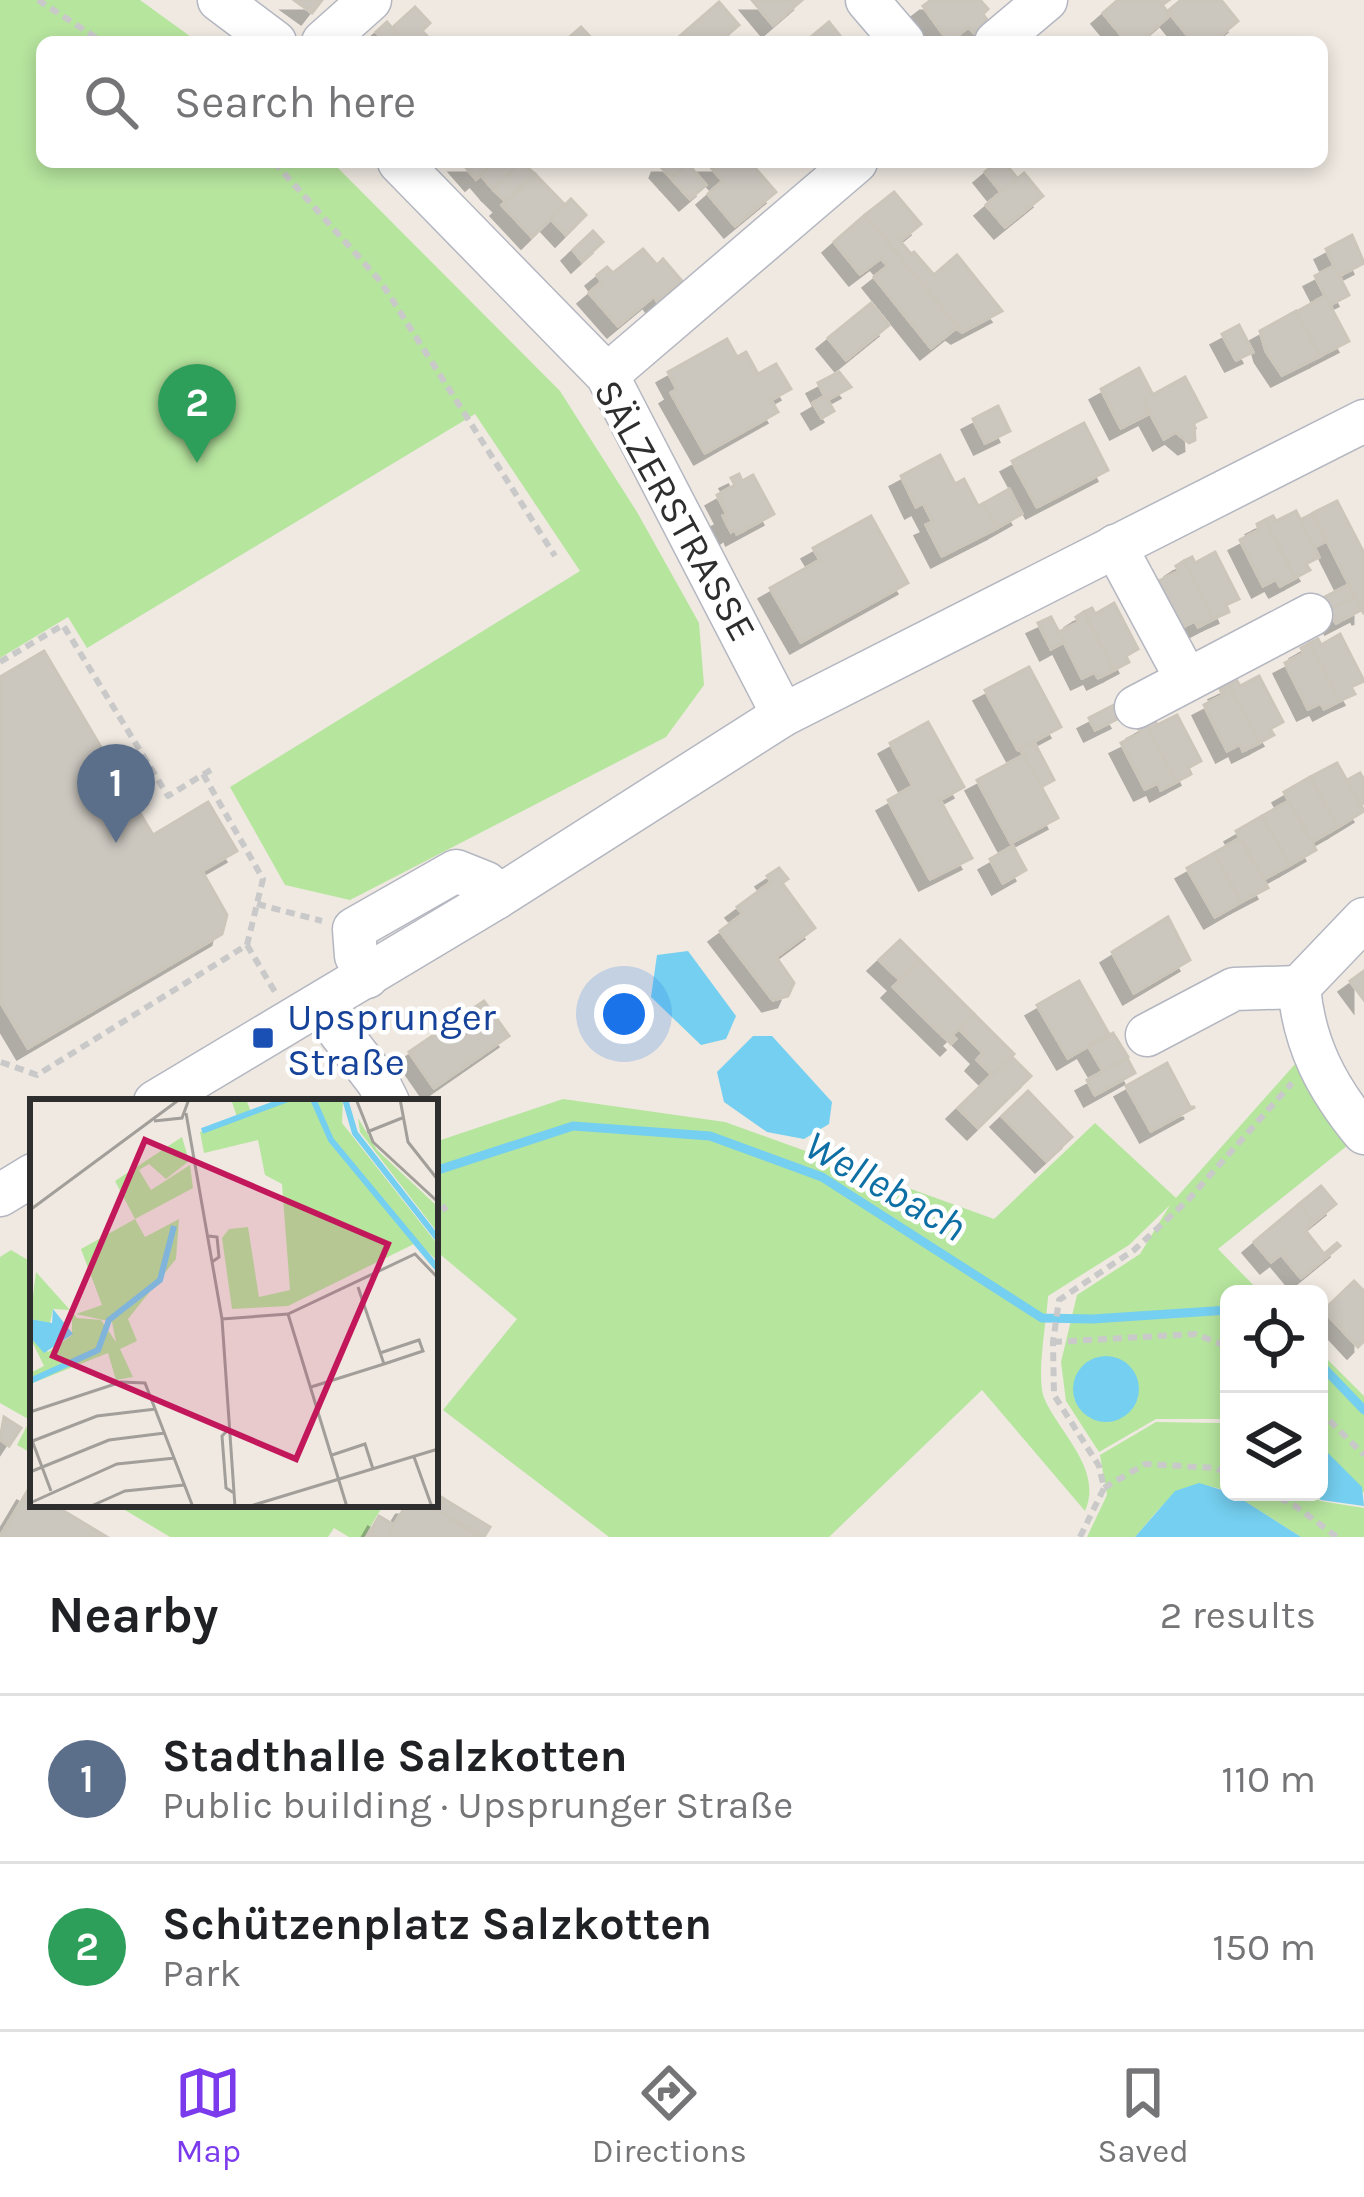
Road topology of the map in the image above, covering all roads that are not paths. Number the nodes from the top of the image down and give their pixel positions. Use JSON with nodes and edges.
{"nodes":[{"id":1,"x":219,"y":0,"type":"edge"},
{"id":2,"x":370,"y":0,"type":"edge"},
{"id":3,"x":867,"y":0,"type":"edge"},
{"id":4,"x":1046,"y":0,"type":"edge"},
{"id":5,"x":267,"y":36,"type":"edge"},
{"id":6,"x":330,"y":36,"type":"edge"},
{"id":7,"x":898,"y":36,"type":"edge"},
{"id":8,"x":1003,"y":36,"type":"edge"},
{"id":9,"x":405,"y":168,"type":"edge"},
{"id":10,"x":849,"y":168,"type":"edge"},
{"id":11,"x":607,"y":375,"type":"junction"},
{"id":12,"x":1361,"y":426,"type":"edge"},
{"id":13,"x":1115,"y":546,"type":"junction"},
{"id":14,"x":1311,"y":614,"type":"dead end"},
{"id":15,"x":1186,"y":680,"type":"junction"},
{"id":16,"x":1136,"y":707,"type":"dead end"},
{"id":17,"x":783,"y":715,"type":"junction"},
{"id":18,"x":496,"y":898,"type":"junction"},
{"id":19,"x":1364,"y":919,"type":"edge"},
{"id":20,"x":367,"y":977,"type":"junction"},
{"id":21,"x":1299,"y":987,"type":"junction"},
{"id":22,"x":305,"y":1013,"type":"junction"},
{"id":23,"x":1148,"y":1035,"type":"dead end"},
{"id":24,"x":160,"y":1099,"type":"edge"},
{"id":25,"x":386,"y":1099,"type":"edge"},
{"id":26,"x":1364,"y":1133,"type":"edge"},
{"id":27,"x":30,"y":1177,"type":"edge"},
{"id":28,"x":0,"y":1195,"type":"edge"}],
"edges":[{"from":1,"to":5,"type":"street"},
{"from":2,"to":6,"type":"street"},
{"from":3,"to":7,"type":"street"},
{"from":4,"to":8,"type":"street"},
{"from":9,"to":11,"type":"street","name":"SÄLZERSTRASSE"},
{"from":10,"to":11,"type":"street"},
{"from":11,"to":17,"type":"street","name":"SÄLZERSTRASSE"},
{"from":12,"to":13,"type":"street"},
{"from":13,"to":15,"type":"street"},
{"from":13,"to":17,"type":"street"},
{"from":14,"to":15,"type":"street"},
{"from":15,"to":16,"type":"street"},
{"from":17,"to":18,"type":"street"},
{"from":18,"to":20,"type":"street"},
{"from":18,"to":20,"type":"street"},
{"from":19,"to":21,"type":"street"},
{"from":20,"to":22,"type":"street"},
{"from":21,"to":23,"type":"street"},
{"from":21,"to":26,"type":"street"},
{"from":22,"to":24,"type":"street"},
{"from":22,"to":25,"type":"street"},
{"from":27,"to":28,"type":"street"}]}
